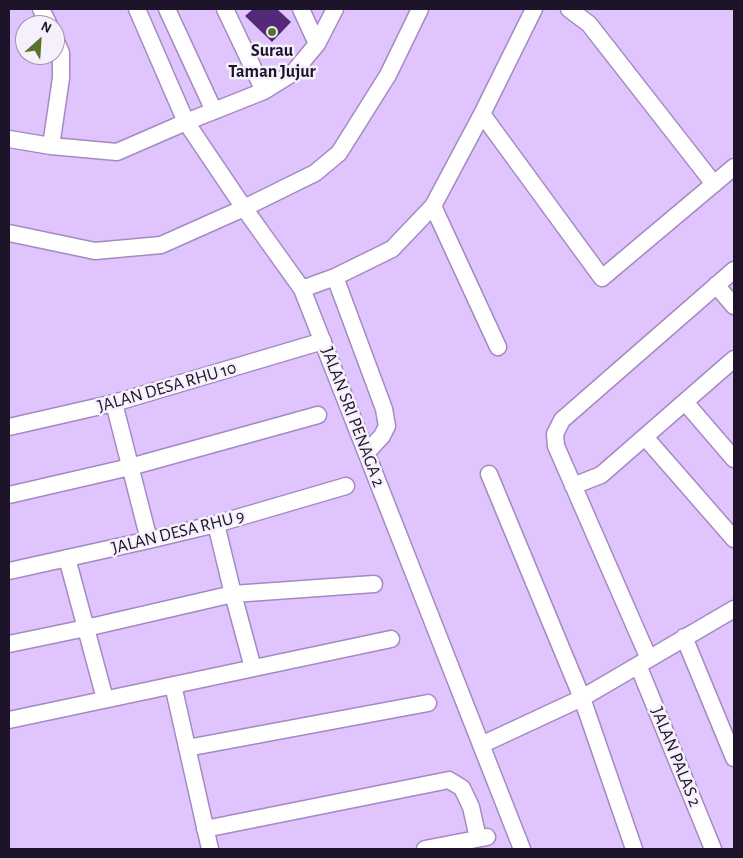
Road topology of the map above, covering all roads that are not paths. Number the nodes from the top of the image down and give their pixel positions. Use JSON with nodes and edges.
{"nodes":[{"id":1,"x":137,"y":9,"type":"edge"},
{"id":2,"x":167,"y":9,"type":"edge"},
{"id":3,"x":225,"y":9,"type":"edge"},
{"id":4,"x":301,"y":9,"type":"edge"},
{"id":5,"x":335,"y":9,"type":"edge"},
{"id":6,"x":420,"y":9,"type":"edge"},
{"id":7,"x":534,"y":9,"type":"edge"},
{"id":8,"x":569,"y":9,"type":"edge"},
{"id":9,"x":317,"y":44,"type":"junction"},
{"id":10,"x":61,"y":65,"type":"edge"},
{"id":11,"x":264,"y":91,"type":"junction"},
{"id":12,"x":214,"y":111,"type":"junction"},
{"id":13,"x":482,"y":114,"type":"junction"},
{"id":14,"x":186,"y":122,"type":"junction"},
{"id":15,"x":9,"y":139,"type":"edge"},
{"id":16,"x":51,"y":146,"type":"junction"},
{"id":17,"x":734,"y":167,"type":"edge"},
{"id":18,"x":714,"y":184,"type":"junction"},
{"id":19,"x":433,"y":206,"type":"junction"},
{"id":20,"x":244,"y":208,"type":"junction"},
{"id":21,"x":9,"y":233,"type":"edge"},
{"id":22,"x":734,"y":270,"type":"edge"},
{"id":23,"x":335,"y":277,"type":"junction"},
{"id":24,"x":716,"y":285,"type":"junction"},
{"id":25,"x":302,"y":289,"type":"junction"},
{"id":26,"x":734,"y":306,"type":"edge"},
{"id":27,"x":323,"y":342,"type":"junction"},
{"id":28,"x":498,"y":347,"type":"dead end"},
{"id":29,"x":734,"y":359,"type":"edge"},
{"id":30,"x":685,"y":402,"type":"junction"},
{"id":31,"x":114,"y":403,"type":"junction"},
{"id":32,"x":318,"y":415,"type":"dead end"},
{"id":33,"x":9,"y":427,"type":"edge"},
{"id":34,"x":645,"y":437,"type":"junction"},
{"id":35,"x":366,"y":452,"type":"junction"},
{"id":36,"x":734,"y":459,"type":"edge"},
{"id":37,"x":130,"y":467,"type":"junction"},
{"id":38,"x":489,"y":474,"type":"dead end"},
{"id":39,"x":346,"y":486,"type":"dead end"},
{"id":40,"x":573,"y":486,"type":"junction"},
{"id":41,"x":9,"y":495,"type":"edge"},
{"id":42,"x":216,"y":524,"type":"junction"},
{"id":43,"x":734,"y":539,"type":"edge"},
{"id":44,"x":149,"y":540,"type":"junction"},
{"id":45,"x":67,"y":558,"type":"junction"},
{"id":46,"x":9,"y":571,"type":"edge"},
{"id":47,"x":374,"y":584,"type":"dead end"},
{"id":48,"x":233,"y":594,"type":"junction"},
{"id":49,"x":734,"y":609,"type":"edge"},
{"id":50,"x":86,"y":628,"type":"junction"},
{"id":51,"x":684,"y":638,"type":"junction"},
{"id":52,"x":392,"y":639,"type":"dead end"},
{"id":53,"x":9,"y":644,"type":"edge"},
{"id":54,"x":643,"y":662,"type":"junction"},
{"id":55,"x":254,"y":668,"type":"junction"},
{"id":56,"x":173,"y":685,"type":"junction"},
{"id":57,"x":582,"y":698,"type":"junction"},
{"id":58,"x":105,"y":699,"type":"junction"},
{"id":59,"x":428,"y":704,"type":"dead end"},
{"id":60,"x":9,"y":720,"type":"edge"},
{"id":61,"x":481,"y":745,"type":"junction"},
{"id":62,"x":187,"y":748,"type":"junction"},
{"id":63,"x":734,"y":758,"type":"edge"},
{"id":64,"x":205,"y":829,"type":"junction"},
{"id":65,"x":210,"y":849,"type":"edge"},
{"id":66,"x":426,"y":849,"type":"edge"},
{"id":67,"x":522,"y":849,"type":"edge"},
{"id":68,"x":634,"y":849,"type":"edge"},
{"id":69,"x":713,"y":849,"type":"edge"}],
"edges":[{"from":1,"to":14,"type":"street","name":"JALAN SRI PENAGA 2"},
{"from":2,"to":12,"type":"street"},
{"from":3,"to":11,"type":"street"},
{"from":4,"to":9,"type":"street"},
{"from":5,"to":9,"type":"street"},
{"from":6,"to":20,"type":"street"},
{"from":7,"to":13,"type":"street"},
{"from":8,"to":18,"type":"street"},
{"from":9,"to":11,"type":"street"},
{"from":10,"to":16,"type":"street"},
{"from":11,"to":12,"type":"street"},
{"from":12,"to":14,"type":"street"},
{"from":13,"to":18,"type":"street"},
{"from":13,"to":19,"type":"street"},
{"from":14,"to":16,"type":"street"},
{"from":14,"to":20,"type":"street","name":"JALAN SRI PENAGA 2"},
{"from":15,"to":16,"type":"street"},
{"from":17,"to":18,"type":"street"},
{"from":19,"to":23,"type":"street"},
{"from":19,"to":28,"type":"street"},
{"from":20,"to":21,"type":"street"},
{"from":20,"to":25,"type":"street","name":"JALAN SRI PENAGA 2"},
{"from":22,"to":24,"type":"street"},
{"from":23,"to":25,"type":"street"},
{"from":23,"to":35,"type":"street"},
{"from":24,"to":26,"type":"street"},
{"from":24,"to":40,"type":"street","name":"JALAN PALAS 2"},
{"from":25,"to":27,"type":"street","name":"JALAN SRI PENAGA 2"},
{"from":27,"to":31,"type":"street","name":"JALAN DESA RHU 10"},
{"from":27,"to":35,"type":"street","name":"JALAN SRI PENAGA 2"},
{"from":29,"to":30,"type":"street"},
{"from":30,"to":34,"type":"street"},
{"from":30,"to":36,"type":"street"},
{"from":31,"to":33,"type":"street","name":"JALAN DESA RHU 10"},
{"from":31,"to":37,"type":"street"},
{"from":32,"to":37,"type":"street"},
{"from":34,"to":40,"type":"street"},
{"from":34,"to":43,"type":"street"},
{"from":35,"to":61,"type":"street","name":"JALAN SRI PENAGA 2"},
{"from":37,"to":41,"type":"street"},
{"from":37,"to":44,"type":"street"},
{"from":38,"to":57,"type":"street"},
{"from":39,"to":42,"type":"street","name":"JALAN DESA RHU 9"},
{"from":40,"to":54,"type":"street","name":"JALAN PALAS 2"},
{"from":42,"to":44,"type":"street","name":"JALAN DESA RHU 9"},
{"from":42,"to":48,"type":"street"},
{"from":44,"to":45,"type":"street","name":"JALAN DESA RHU 9"},
{"from":45,"to":46,"type":"street","name":"JALAN DESA RHU 9"},
{"from":45,"to":50,"type":"street"},
{"from":47,"to":48,"type":"street"},
{"from":48,"to":50,"type":"street"},
{"from":48,"to":55,"type":"street"},
{"from":49,"to":51,"type":"street"},
{"from":50,"to":53,"type":"street"},
{"from":50,"to":58,"type":"street"},
{"from":51,"to":54,"type":"street"},
{"from":51,"to":63,"type":"street"},
{"from":52,"to":55,"type":"street"},
{"from":54,"to":57,"type":"street"},
{"from":54,"to":69,"type":"street","name":"JALAN PALAS 2"},
{"from":55,"to":56,"type":"street"},
{"from":56,"to":58,"type":"street"},
{"from":56,"to":62,"type":"street"},
{"from":57,"to":61,"type":"street"},
{"from":57,"to":68,"type":"street"},
{"from":58,"to":60,"type":"street"},
{"from":59,"to":62,"type":"street"},
{"from":61,"to":67,"type":"street","name":"JALAN SRI PENAGA 2"},
{"from":62,"to":64,"type":"street"},
{"from":64,"to":65,"type":"street"},
{"from":64,"to":66,"type":"street"}]}
